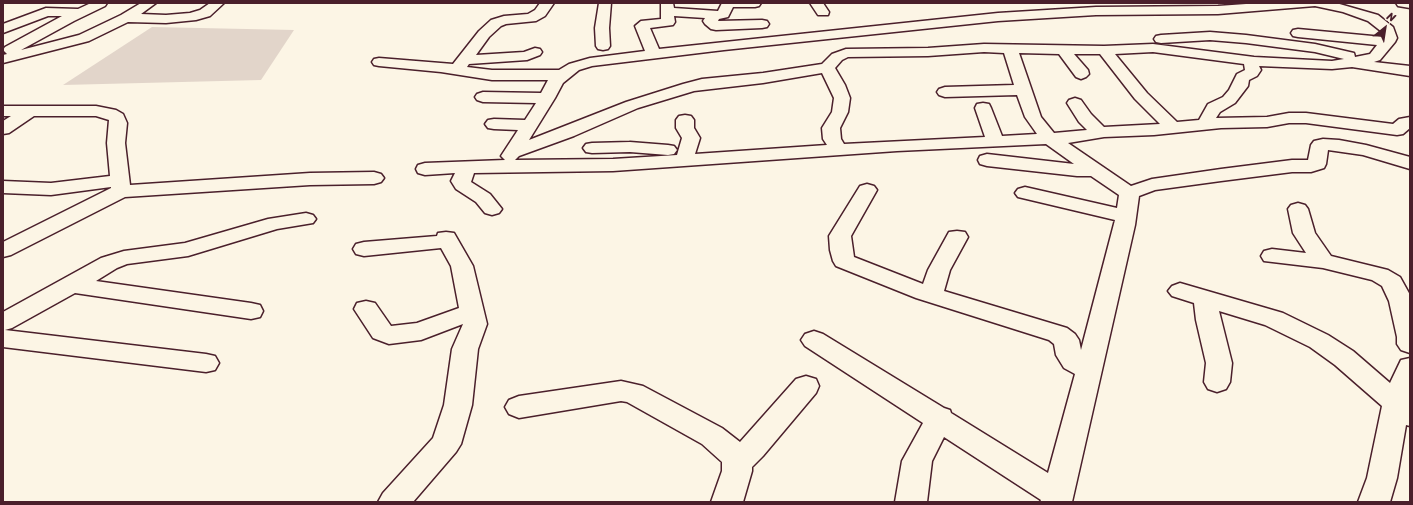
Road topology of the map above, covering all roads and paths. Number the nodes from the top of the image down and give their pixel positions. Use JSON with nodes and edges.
{"nodes":[{"id":1,"x":101,"y":3,"type":"edge"},
{"id":2,"x":150,"y":3,"type":"edge"},
{"id":3,"x":218,"y":3,"type":"edge"},
{"id":4,"x":548,"y":3,"type":"edge"},
{"id":5,"x":605,"y":3,"type":"edge"},
{"id":6,"x":728,"y":3,"type":"edge"},
{"id":7,"x":755,"y":3,"type":"edge"},
{"id":8,"x":1312,"y":3,"type":"edge"},
{"id":9,"x":1318,"y":3,"type":"edge"},
{"id":10,"x":1402,"y":3,"type":"edge"},
{"id":11,"x":1410,"y":4,"type":"edge"},
{"id":12,"x":1252,"y":6,"type":"edge"},
{"id":13,"x":668,"y":7,"type":"edge"},
{"id":14,"x":1192,"y":7,"type":"edge"},
{"id":15,"x":80,"y":13,"type":"junction"},
{"id":16,"x":719,"y":15,"type":"junction"},
{"id":17,"x":126,"y":18,"type":"junction"},
{"id":18,"x":1269,"y":19,"type":"dead end"},
{"id":19,"x":1294,"y":22,"type":"dead end"},
{"id":20,"x":762,"y":24,"type":"dead end"},
{"id":21,"x":3,"y":29,"type":"edge"},
{"id":22,"x":1251,"y":30,"type":"dead end"},
{"id":23,"x":1320,"y":34,"type":"junction"},
{"id":24,"x":997,"y":35,"type":"dead end"},
{"id":25,"x":1388,"y":42,"type":"junction"},
{"id":26,"x":603,"y":46,"type":"dead end"},
{"id":27,"x":1153,"y":48,"type":"junction"},
{"id":28,"x":1007,"y":49,"type":"junction"},
{"id":29,"x":1064,"y":49,"type":"junction"},
{"id":30,"x":1104,"y":50,"type":"junction"},
{"id":31,"x":535,"y":52,"type":"dead end"},
{"id":32,"x":3,"y":54,"type":"edge"},
{"id":33,"x":654,"y":54,"type":"junction"},
{"id":34,"x":3,"y":59,"type":"edge"},
{"id":35,"x":1366,"y":59,"type":"junction"},
{"id":36,"x":1250,"y":61,"type":"junction"},
{"id":37,"x":379,"y":62,"type":"dead end"},
{"id":38,"x":1350,"y":63,"type":"junction"},
{"id":39,"x":460,"y":65,"type":"junction"},
{"id":40,"x":826,"y":68,"type":"junction"},
{"id":41,"x":1410,"y":71,"type":"edge"},
{"id":42,"x":1081,"y":74,"type":"dead end"},
{"id":43,"x":561,"y":76,"type":"junction"},
{"id":44,"x":1024,"y":90,"type":"junction"},
{"id":45,"x":945,"y":92,"type":"dead end"},
{"id":46,"x":483,"y":96,"type":"dead end"},
{"id":47,"x":547,"y":98,"type":"junction"},
{"id":48,"x":1074,"y":103,"type":"dead end"},
{"id":49,"x":983,"y":108,"type":"dead end"},
{"id":50,"x":3,"y":111,"type":"edge"},
{"id":51,"x":30,"y":111,"type":"junction"},
{"id":52,"x":685,"y":120,"type":"dead end"},
{"id":53,"x":494,"y":124,"type":"dead end"},
{"id":54,"x":1208,"y":124,"type":"junction"},
{"id":55,"x":529,"y":125,"type":"junction"},
{"id":56,"x":1172,"y":127,"type":"junction"},
{"id":57,"x":3,"y":128,"type":"edge"},
{"id":58,"x":1406,"y":131,"type":"edge"},
{"id":59,"x":1100,"y":132,"type":"junction"},
{"id":60,"x":1048,"y":138,"type":"junction"},
{"id":61,"x":995,"y":141,"type":"junction"},
{"id":62,"x":592,"y":148,"type":"dead end"},
{"id":63,"x":839,"y":150,"type":"junction"},
{"id":64,"x":513,"y":152,"type":"junction"},
{"id":65,"x":686,"y":155,"type":"junction"},
{"id":66,"x":987,"y":160,"type":"dead end"},
{"id":67,"x":1410,"y":163,"type":"edge"},
{"id":68,"x":501,"y":166,"type":"junction"},
{"id":69,"x":467,"y":167,"type":"junction"},
{"id":70,"x":425,"y":169,"type":"dead end"},
{"id":71,"x":1093,"y":170,"type":"junction"},
{"id":72,"x":374,"y":178,"type":"dead end"},
{"id":73,"x":120,"y":186,"type":"junction"},
{"id":74,"x":3,"y":187,"type":"edge"},
{"id":75,"x":867,"y":190,"type":"dead end"},
{"id":76,"x":1025,"y":193,"type":"dead end"},
{"id":77,"x":1129,"y":194,"type":"junction"},
{"id":78,"x":492,"y":209,"type":"dead end"},
{"id":79,"x":1298,"y":209,"type":"dead end"},
{"id":80,"x":1126,"y":216,"type":"junction"},
{"id":81,"x":306,"y":219,"type":"dead end"},
{"id":82,"x":957,"y":237,"type":"dead end"},
{"id":83,"x":364,"y":249,"type":"dead end"},
{"id":84,"x":3,"y":250,"type":"edge"},
{"id":85,"x":1272,"y":256,"type":"dead end"},
{"id":86,"x":1323,"y":261,"type":"junction"},
{"id":87,"x":72,"y":286,"type":"junction"},
{"id":88,"x":1180,"y":291,"type":"dead end"},
{"id":89,"x":931,"y":295,"type":"junction"},
{"id":90,"x":1205,"y":298,"type":"junction"},
{"id":91,"x":366,"y":309,"type":"dead end"},
{"id":92,"x":251,"y":311,"type":"dead end"},
{"id":93,"x":473,"y":312,"type":"junction"},
{"id":94,"x":3,"y":322,"type":"edge"},
{"id":95,"x":3,"y":338,"type":"edge"},
{"id":96,"x":814,"y":340,"type":"dead end"},
{"id":97,"x":1410,"y":344,"type":"edge"},
{"id":98,"x":206,"y":363,"type":"dead end"},
{"id":99,"x":1410,"y":367,"type":"edge"},
{"id":100,"x":1089,"y":370,"type":"junction"},
{"id":101,"x":1217,"y":382,"type":"dead end"},
{"id":102,"x":806,"y":386,"type":"dead end"},
{"id":103,"x":519,"y":407,"type":"dead end"},
{"id":104,"x":1403,"y":409,"type":"edge"},
{"id":105,"x":940,"y":418,"type":"junction"},
{"id":106,"x":737,"y":462,"type":"junction"},
{"id":107,"x":1057,"y":498,"type":"edge"},
{"id":108,"x":394,"y":502,"type":"edge"},
{"id":109,"x":727,"y":502,"type":"edge"},
{"id":110,"x":911,"y":502,"type":"edge"},
{"id":111,"x":1374,"y":502,"type":"edge"}],
"edges":[{"from":1,"to":15,"type":"street"},
{"from":2,"to":17,"type":"street"},
{"from":3,"to":17,"type":"street"},
{"from":4,"to":39,"type":"street"},
{"from":5,"to":26,"type":"street"},
{"from":6,"to":7,"type":"street"},
{"from":6,"to":16,"type":"street"},
{"from":8,"to":12,"type":"street"},
{"from":9,"to":25,"type":"street"},
{"from":10,"to":11,"type":"street"},
{"from":12,"to":14,"type":"street"},
{"from":12,"to":18,"type":"street"},
{"from":13,"to":16,"type":"street"},
{"from":13,"to":33,"type":"street"},
{"from":14,"to":33,"type":"street"},
{"from":15,"to":21,"type":"street"},
{"from":15,"to":32,"type":"street"},
{"from":16,"to":20,"type":"street"},
{"from":17,"to":34,"type":"street"},
{"from":19,"to":23,"type":"street"},
{"from":22,"to":23,"type":"street"},
{"from":23,"to":25,"type":"street"},
{"from":24,"to":28,"type":"street"},
{"from":25,"to":35,"type":"street"},
{"from":27,"to":30,"type":"street"},
{"from":27,"to":35,"type":"street"},
{"from":27,"to":36,"type":"street"},
{"from":28,"to":29,"type":"street"},
{"from":28,"to":40,"type":"street"},
{"from":28,"to":44,"type":"street"},
{"from":29,"to":30,"type":"street"},
{"from":29,"to":42,"type":"street"},
{"from":30,"to":56,"type":"street"},
{"from":31,"to":39,"type":"street"},
{"from":33,"to":43,"type":"street"},
{"from":35,"to":38,"type":"street"},
{"from":36,"to":38,"type":"street"},
{"from":36,"to":54,"type":"street"},
{"from":37,"to":39,"type":"street"},
{"from":38,"to":41,"type":"street"},
{"from":39,"to":43,"type":"street"},
{"from":40,"to":63,"type":"street"},
{"from":40,"to":64,"type":"street"},
{"from":43,"to":47,"type":"street"},
{"from":44,"to":45,"type":"street"},
{"from":44,"to":60,"type":"street"},
{"from":46,"to":47,"type":"street"},
{"from":47,"to":55,"type":"street"},
{"from":48,"to":59,"type":"street"},
{"from":49,"to":61,"type":"street"},
{"from":50,"to":51,"type":"street"},
{"from":51,"to":57,"type":"street"},
{"from":51,"to":73,"type":"street"},
{"from":52,"to":65,"type":"street"},
{"from":53,"to":55,"type":"street"},
{"from":54,"to":56,"type":"street"},
{"from":54,"to":58,"type":"street"},
{"from":55,"to":64,"type":"street"},
{"from":56,"to":59,"type":"street"},
{"from":59,"to":60,"type":"street"},
{"from":60,"to":61,"type":"street"},
{"from":60,"to":71,"type":"street"},
{"from":61,"to":63,"type":"street"},
{"from":62,"to":65,"type":"street"},
{"from":63,"to":65,"type":"street"},
{"from":64,"to":68,"type":"street"},
{"from":65,"to":68,"type":"street"},
{"from":66,"to":71,"type":"street"},
{"from":67,"to":77,"type":"street"},
{"from":68,"to":69,"type":"street"},
{"from":69,"to":70,"type":"street"},
{"from":69,"to":78,"type":"street"},
{"from":71,"to":77,"type":"street"},
{"from":72,"to":73,"type":"street"},
{"from":73,"to":74,"type":"street"},
{"from":73,"to":84,"type":"street"},
{"from":75,"to":89,"type":"street"},
{"from":76,"to":80,"type":"street"},
{"from":77,"to":80,"type":"street"},
{"from":79,"to":86,"type":"street"},
{"from":80,"to":100,"type":"street"},
{"from":81,"to":87,"type":"street"},
{"from":82,"to":89,"type":"street"},
{"from":83,"to":93,"type":"street"},
{"from":85,"to":86,"type":"street"},
{"from":86,"to":97,"type":"street"},
{"from":87,"to":92,"type":"street"},
{"from":87,"to":94,"type":"street"},
{"from":88,"to":90,"type":"street"},
{"from":89,"to":100,"type":"street"},
{"from":90,"to":101,"type":"street"},
{"from":90,"to":104,"type":"street"},
{"from":91,"to":93,"type":"street"},
{"from":93,"to":108,"type":"street"},
{"from":95,"to":98,"type":"street"},
{"from":96,"to":105,"type":"street"},
{"from":99,"to":104,"type":"street"},
{"from":100,"to":107,"type":"street"},
{"from":102,"to":106,"type":"street"},
{"from":103,"to":106,"type":"street"},
{"from":104,"to":111,"type":"street"},
{"from":105,"to":107,"type":"street"},
{"from":105,"to":110,"type":"street"},
{"from":106,"to":109,"type":"street"}]}
